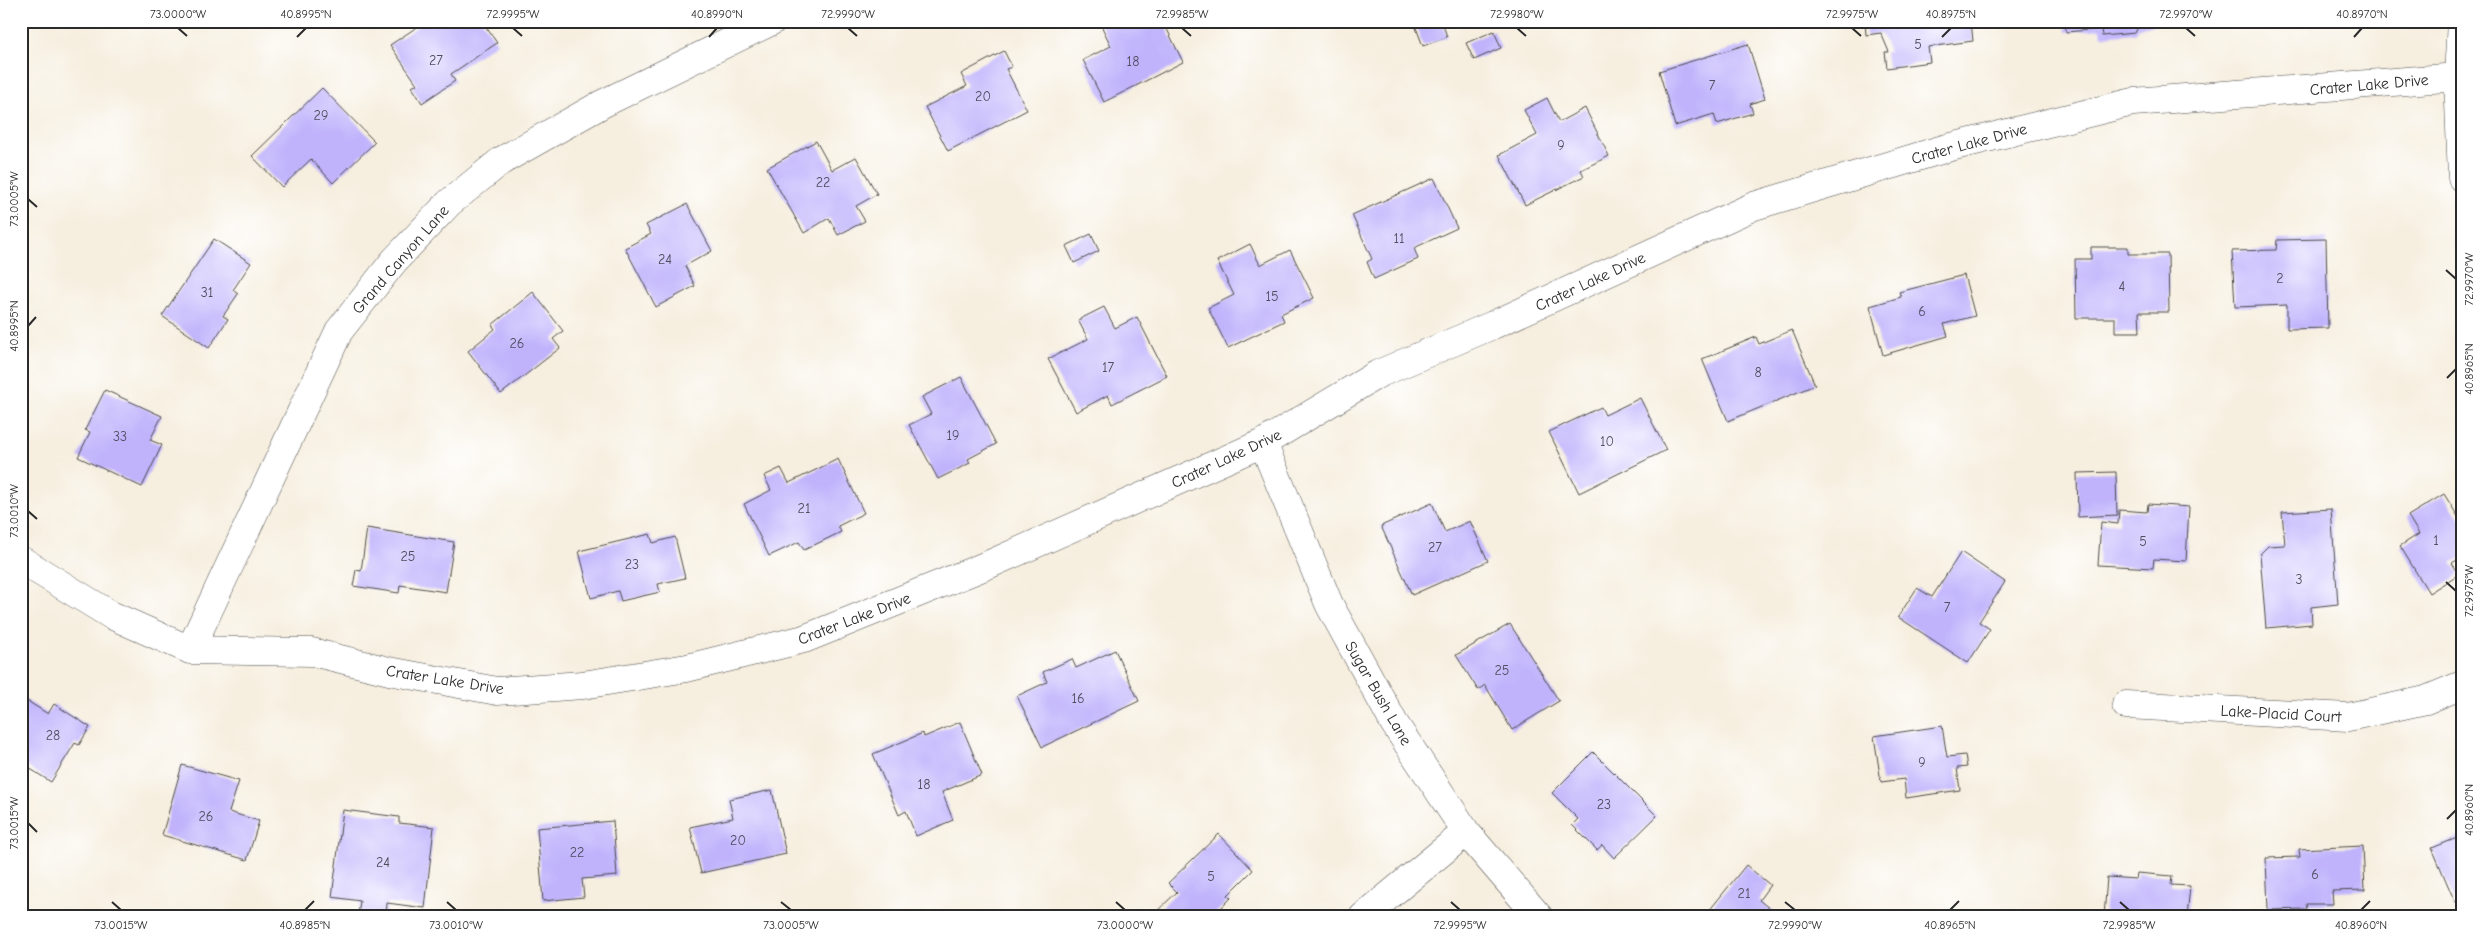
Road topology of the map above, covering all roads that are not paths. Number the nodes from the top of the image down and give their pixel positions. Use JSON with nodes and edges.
{"nodes":[{"id":1,"x":772,"y":21,"type":"edge"},
{"id":2,"x":2461,"y":21,"type":"edge"},
{"id":3,"x":2458,"y":77,"type":"junction"},
{"id":4,"x":2462,"y":178,"type":"edge"},
{"id":5,"x":1263,"y":443,"type":"junction"},
{"id":6,"x":21,"y":560,"type":"edge"},
{"id":7,"x":190,"y":650,"type":"junction"},
{"id":8,"x":2462,"y":685,"type":"edge"},
{"id":9,"x":2126,"y":705,"type":"dead end"},
{"id":10,"x":1466,"y":832,"type":"junction"},
{"id":11,"x":1363,"y":917,"type":"edge"},
{"id":12,"x":1539,"y":917,"type":"edge"}],
"edges":[{"from":1,"to":7,"type":"street","name":"Grand Canyon Lane"},
{"from":2,"to":3,"type":"street"},
{"from":3,"to":4,"type":"street"},
{"from":3,"to":5,"type":"street","name":"Crater Lake Drive"},
{"from":5,"to":7,"type":"street","name":"Crater Lake Drive"},
{"from":5,"to":10,"type":"street","name":"Sugar Bush Lane"},
{"from":6,"to":7,"type":"street","name":"Crater Lake Drive"},
{"from":8,"to":9,"type":"street","name":"Lake-Placid Court"},
{"from":10,"to":11,"type":"street"},
{"from":10,"to":12,"type":"street","name":"Sugar Bush Lane"}]}
